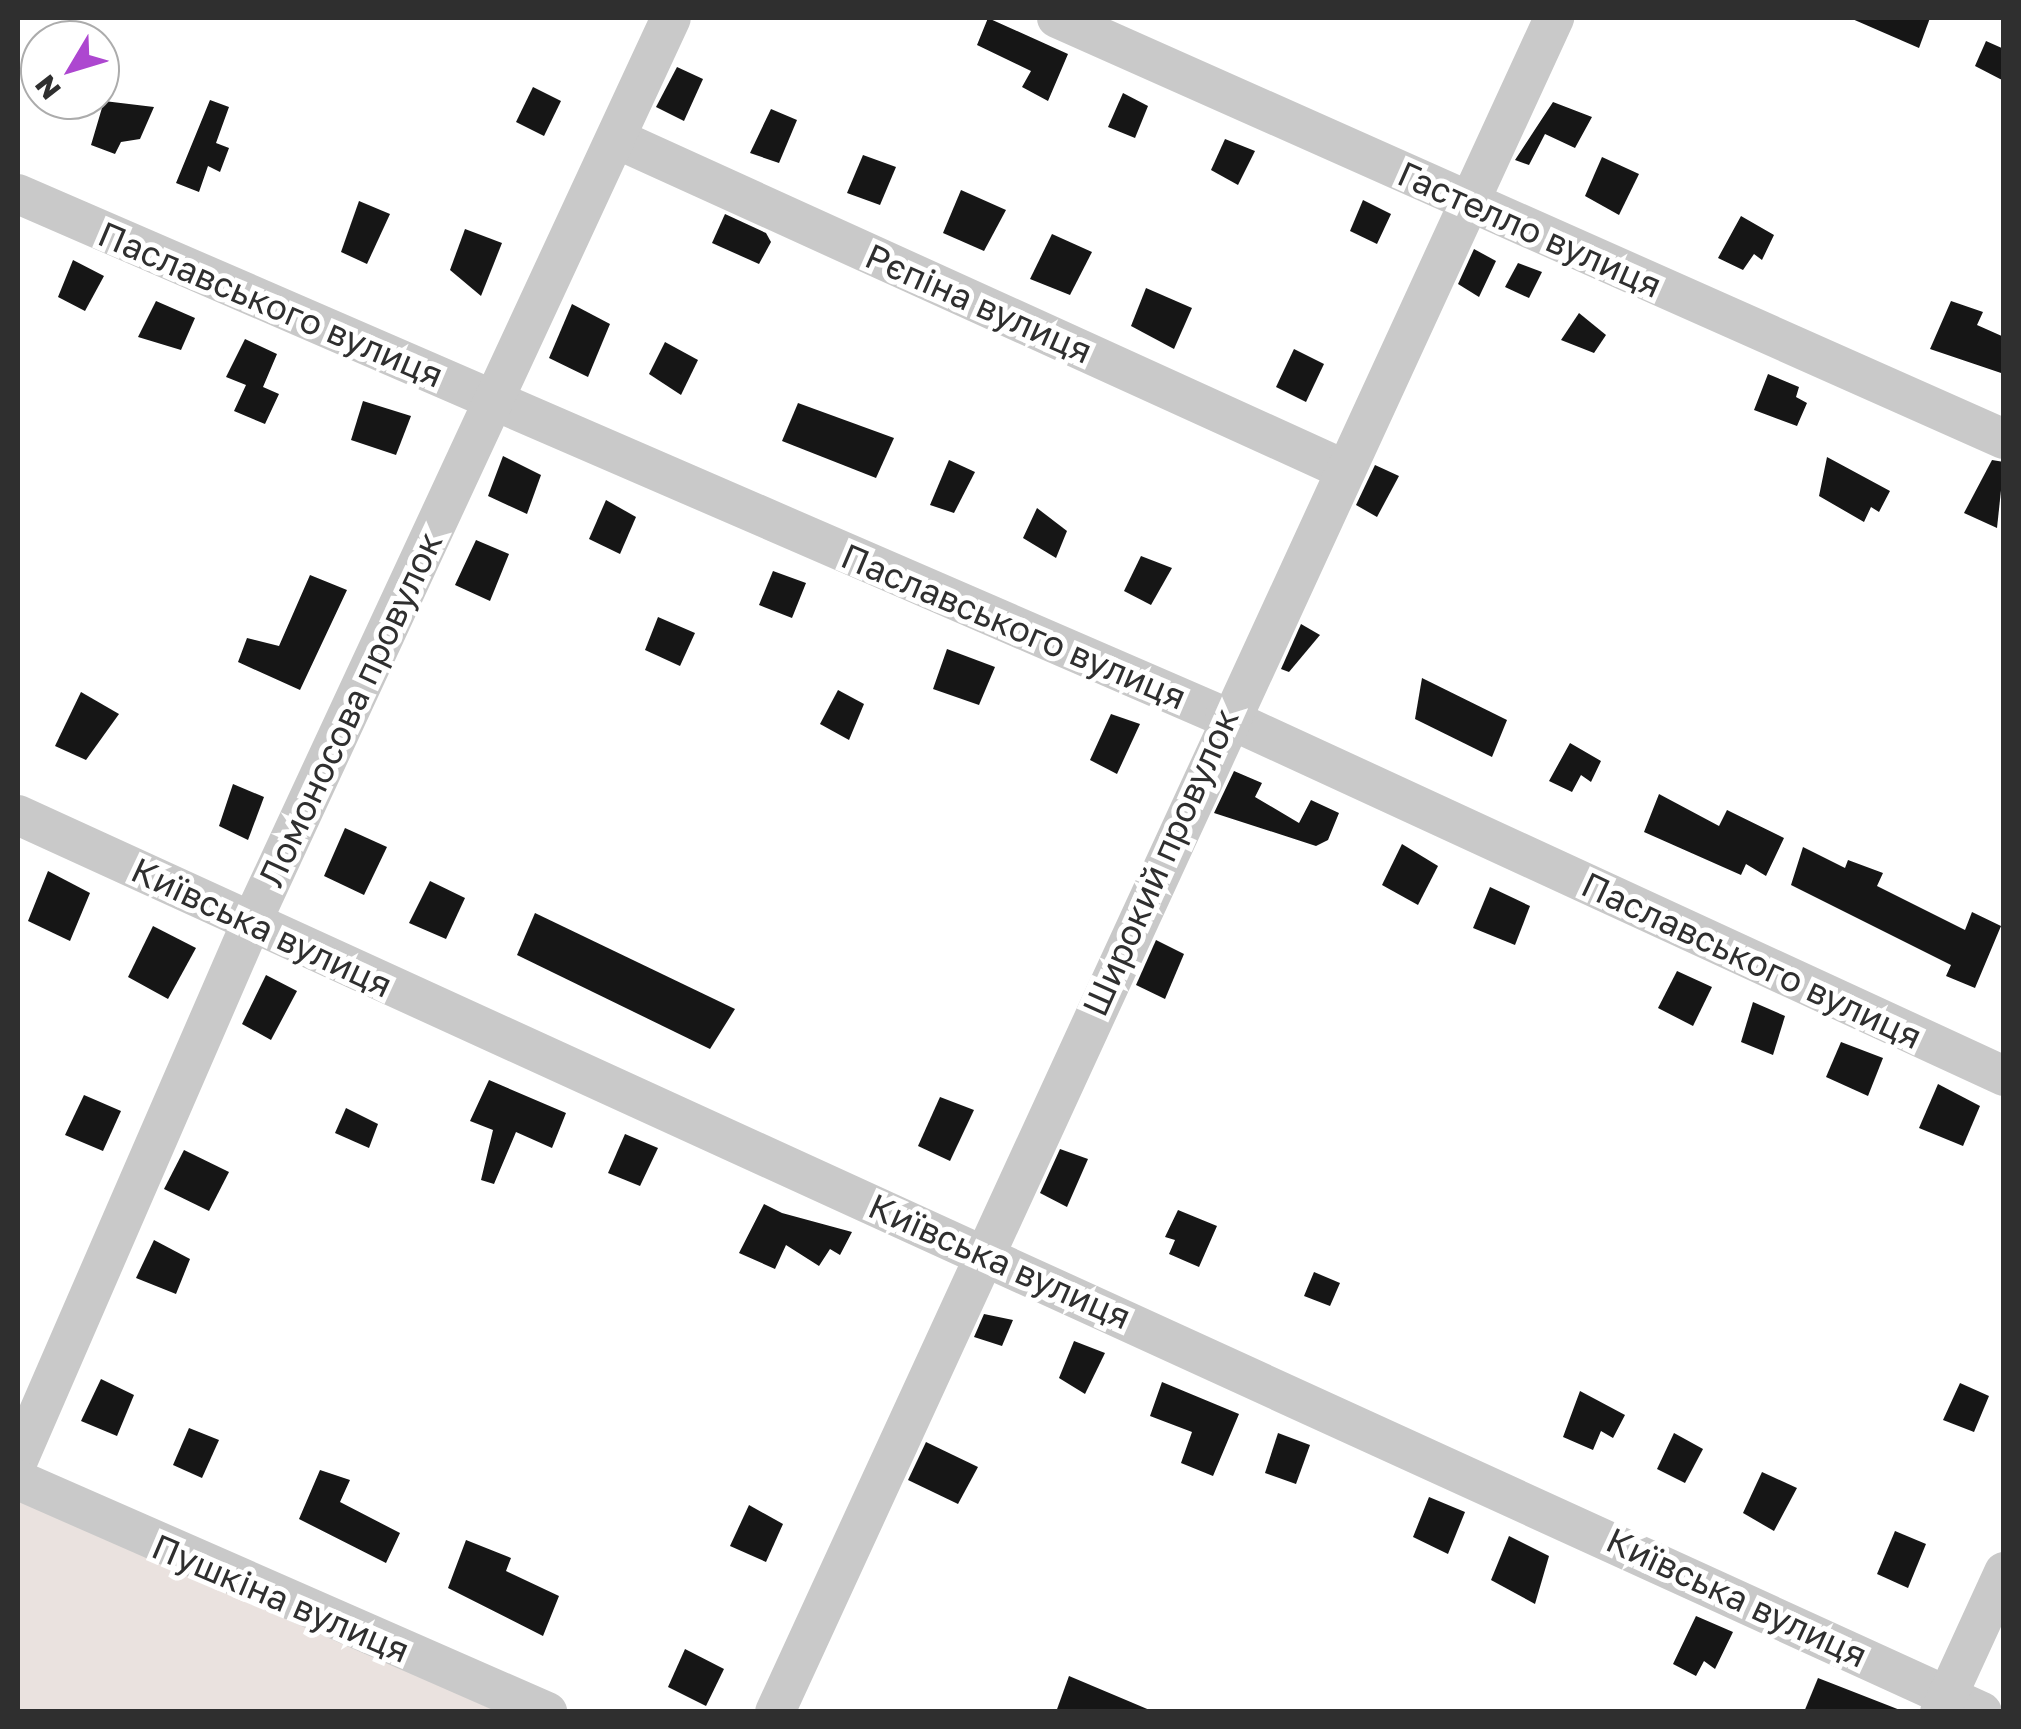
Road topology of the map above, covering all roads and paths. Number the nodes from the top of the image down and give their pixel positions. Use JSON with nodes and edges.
{"nodes":[{"id":1,"x":671,"y":18,"type":"edge"},
{"id":2,"x":1057,"y":18,"type":"edge"},
{"id":3,"x":1554,"y":18,"type":"edge"},
{"id":4,"x":617,"y":139,"type":"junction"},
{"id":5,"x":18,"y":194,"type":"edge"},
{"id":6,"x":1467,"y":202,"type":"junction"},
{"id":7,"x":493,"y":400,"type":"junction"},
{"id":8,"x":2004,"y":440,"type":"edge"},
{"id":9,"x":1341,"y":468,"type":"junction"},
{"id":10,"x":1225,"y":718,"type":"junction"},
{"id":11,"x":18,"y":815,"type":"edge"},
{"id":12,"x":252,"y":922,"type":"junction"},
{"id":13,"x":2004,"y":1076,"type":"edge"},
{"id":14,"x":984,"y":1253,"type":"junction"},
{"id":15,"x":18,"y":1460,"type":"edge"},
{"id":16,"x":18,"y":1480,"type":"edge"},
{"id":17,"x":2004,"y":1572,"type":"edge"},
{"id":18,"x":1956,"y":1706,"type":"edge"},
{"id":19,"x":547,"y":1712,"type":"edge"},
{"id":20,"x":774,"y":1712,"type":"edge"}],
"edges":[{"from":1,"to":4,"type":"street","name":"Ломоносова провулок"},
{"from":2,"to":6,"type":"street","name":"Гастелло вулиця"},
{"from":3,"to":6,"type":"street","name":"Широкий провулок"},
{"from":4,"to":7,"type":"street","name":"Ломоносова провулок"},
{"from":4,"to":9,"type":"street","name":"Рєпіна вулиця"},
{"from":5,"to":7,"type":"street","name":"Паславського вулиця"},
{"from":6,"to":8,"type":"street","name":"Гастелло вулиця"},
{"from":6,"to":9,"type":"street","name":"Широкий провулок"},
{"from":7,"to":10,"type":"street","name":"Паславського вулиця"},
{"from":7,"to":12,"type":"street","name":"Ломоносова провулок"},
{"from":9,"to":10,"type":"street","name":"Широкий провулок"},
{"from":10,"to":13,"type":"street","name":"Паславського вулиця"},
{"from":10,"to":14,"type":"street","name":"Широкий провулок"},
{"from":11,"to":12,"type":"street","name":"Київська вулиця"},
{"from":12,"to":14,"type":"street","name":"Київська вулиця"},
{"from":12,"to":15,"type":"street","name":"Ломоносова провулок"},
{"from":14,"to":18,"type":"street","name":"Київська вулиця"},
{"from":14,"to":20,"type":"street","name":"Широкий провулок"},
{"from":16,"to":19,"type":"street","name":"Пушкіна вулиця"},
{"from":17,"to":18,"type":"street"}]}
